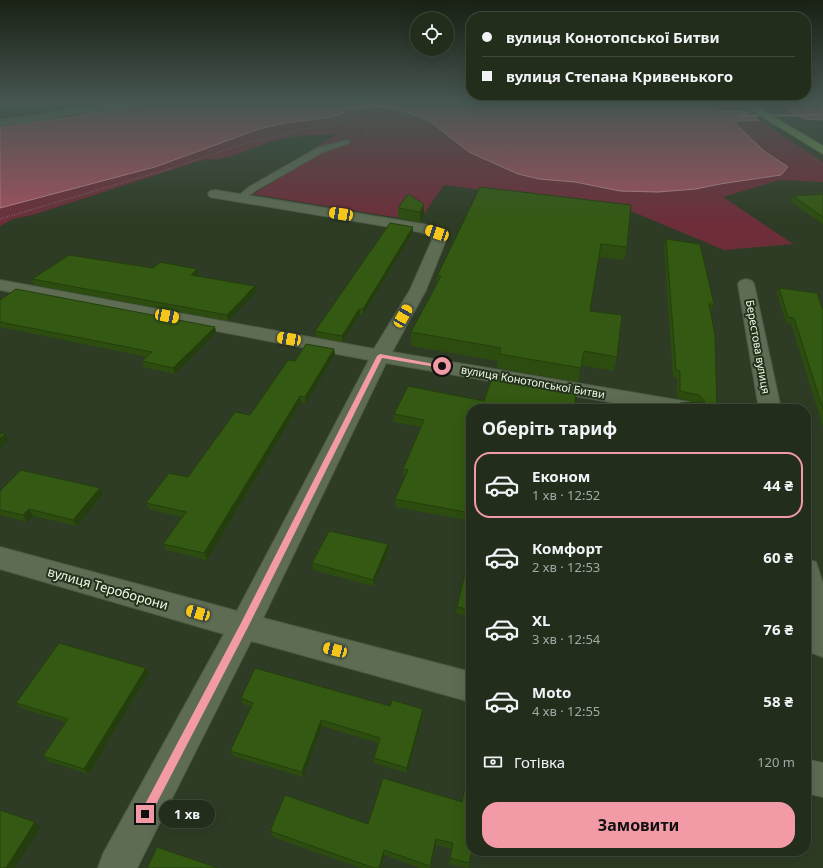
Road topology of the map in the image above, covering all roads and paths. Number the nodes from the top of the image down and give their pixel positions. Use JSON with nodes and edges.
{"nodes":[{"id":1,"x":251,"y":143,"type":"edge"},
{"id":2,"x":345,"y":143,"type":"edge"},
{"id":3,"x":810,"y":143,"type":"edge"},
{"id":4,"x":228,"y":146,"type":"dead end"},
{"id":5,"x":233,"y":148,"type":"junction"},
{"id":6,"x":823,"y":151,"type":"edge"},
{"id":7,"x":184,"y":161,"type":"dead end"},
{"id":8,"x":188,"y":163,"type":"junction"},
{"id":9,"x":215,"y":194,"type":"dead end"},
{"id":10,"x":240,"y":198,"type":"junction"},
{"id":11,"x":0,"y":219,"type":"edge"},
{"id":12,"x":746,"y":284,"type":"dead end"},
{"id":13,"x":0,"y":285,"type":"edge"},
{"id":14,"x":380,"y":356,"type":"junction"},
{"id":15,"x":660,"y":404,"type":"edge"},
{"id":16,"x":769,"y":404,"type":"edge"},
{"id":17,"x":0,"y":558,"type":"edge"},
{"id":18,"x":811,"y":591,"type":"edge"},
{"id":19,"x":244,"y":626,"type":"junction"},
{"id":20,"x":823,"y":643,"type":"edge"},
{"id":21,"x":466,"y":686,"type":"edge"},
{"id":22,"x":811,"y":777,"type":"edge"},
{"id":23,"x":823,"y":780,"type":"edge"},
{"id":24,"x":117,"y":868,"type":"edge"}],
"edges":[{"from":1,"to":5,"type":"path"},
{"from":2,"to":10,"type":"lane"},
{"from":3,"to":6,"type":"main road"},
{"from":4,"to":5,"type":"path"},
{"from":5,"to":8,"type":"path"},
{"from":7,"to":8,"type":"path"},
{"from":8,"to":11,"type":"path"},
{"from":9,"to":10,"type":"street"},
{"from":10,"to":14,"type":"street"},
{"from":12,"to":16,"type":"street","name":"Берестова вулиця"},
{"from":13,"to":14,"type":"street","name":"вулиця Конотопської Битви"},
{"from":14,"to":15,"type":"street","name":"вулиця Конотопської Битви"},
{"from":14,"to":19,"type":"street"},
{"from":17,"to":19,"type":"street","name":"вулиця Тероборони"},
{"from":18,"to":20,"type":"street"},
{"from":19,"to":21,"type":"street","name":"вулиця Тероборони"},
{"from":19,"to":24,"type":"street"},
{"from":22,"to":23,"type":"street"}]}
